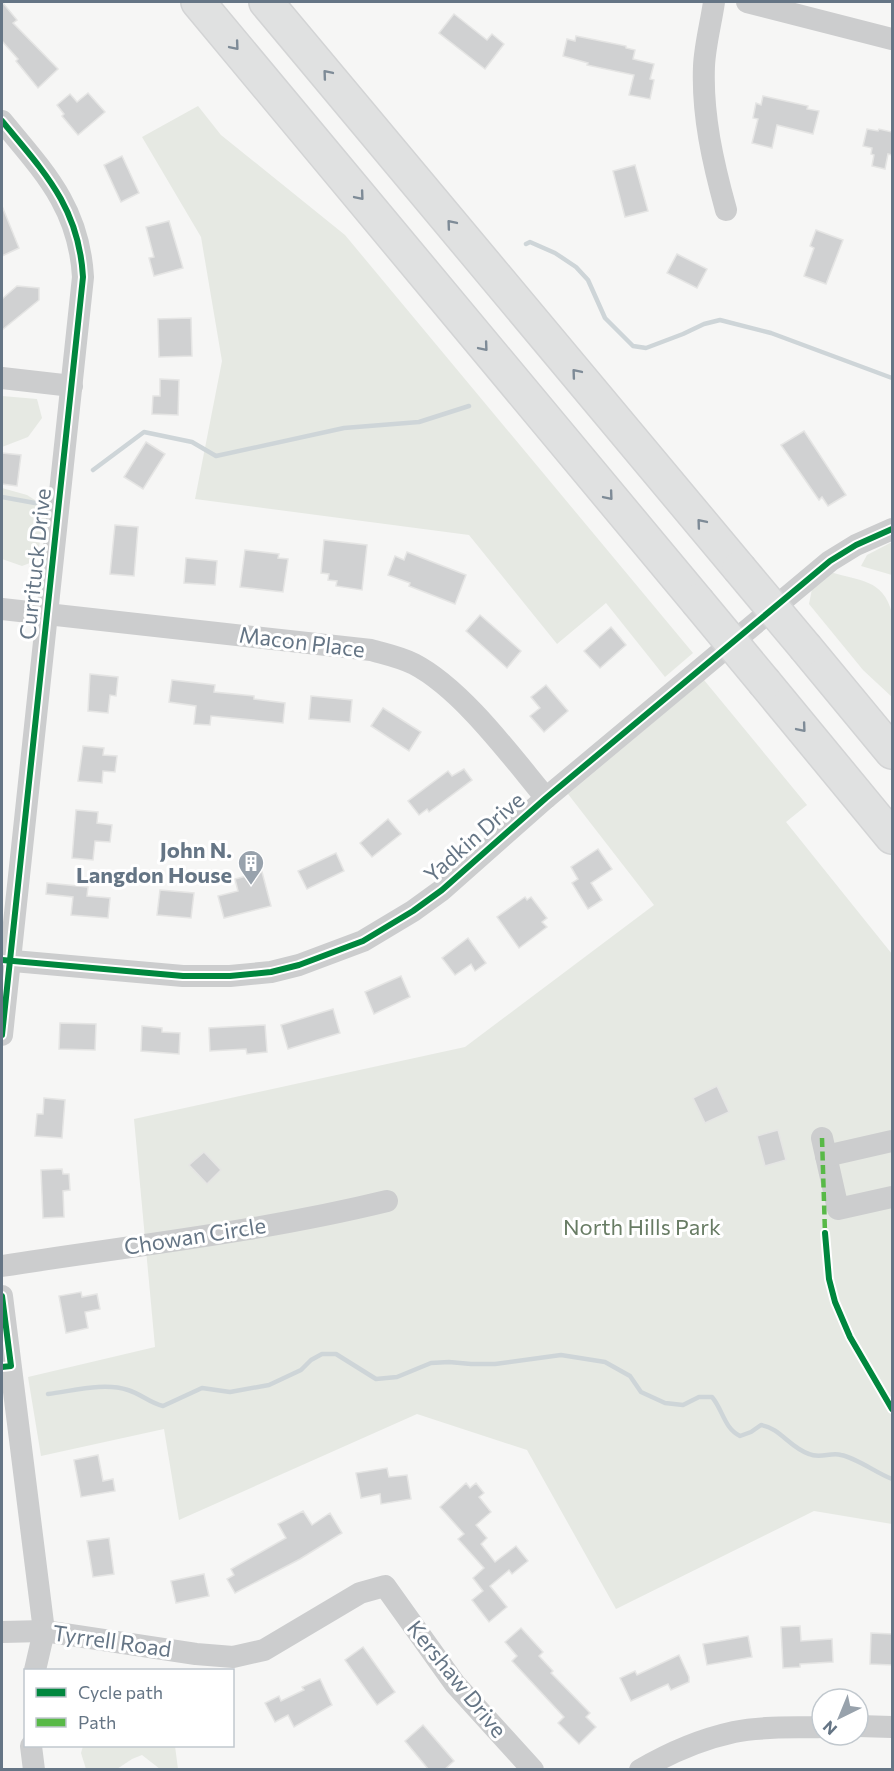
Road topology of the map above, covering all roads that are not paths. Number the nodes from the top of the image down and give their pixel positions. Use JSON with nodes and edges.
{"nodes":[{"id":1,"x":198,"y":2,"type":"edge"},
{"id":2,"x":266,"y":2,"type":"edge"},
{"id":3,"x":714,"y":2,"type":"edge"},
{"id":4,"x":747,"y":2,"type":"edge"},
{"id":5,"x":892,"y":39,"type":"edge"},
{"id":6,"x":2,"y":121,"type":"edge"},
{"id":7,"x":726,"y":210,"type":"dead end"},
{"id":8,"x":2,"y":378,"type":"edge"},
{"id":9,"x":72,"y":386,"type":"junction"},
{"id":10,"x":892,"y":529,"type":"edge"},
{"id":11,"x":2,"y":609,"type":"edge"},
{"id":12,"x":47,"y":615,"type":"junction"},
{"id":13,"x":892,"y":752,"type":"edge"},
{"id":14,"x":546,"y":798,"type":"junction"},
{"id":15,"x":892,"y":837,"type":"edge"},
{"id":16,"x":6,"y":960,"type":"edge"},
{"id":17,"x":2,"y":1035,"type":"edge"},
{"id":18,"x":892,"y":1141,"type":"edge"},
{"id":19,"x":892,"y":1197,"type":"edge"},
{"id":20,"x":387,"y":1201,"type":"dead end"},
{"id":21,"x":2,"y":1266,"type":"edge"},
{"id":22,"x":2,"y":1296,"type":"edge"},
{"id":23,"x":6,"y":1367,"type":"edge"},
{"id":24,"x":385,"y":1586,"type":"joint"},
{"id":25,"x":44,"y":1631,"type":"junction"},
{"id":26,"x":2,"y":1632,"type":"edge"},
{"id":27,"x":35,"y":1669,"type":"edge"},
{"id":28,"x":870,"y":1726,"type":"edge"},
{"id":29,"x":892,"y":1726,"type":"edge"},
{"id":30,"x":810,"y":1727,"type":"edge"},
{"id":31,"x":31,"y":1747,"type":"edge"},
{"id":32,"x":34,"y":1770,"type":"edge"},
{"id":33,"x":533,"y":1770,"type":"edge"},
{"id":34,"x":640,"y":1770,"type":"edge"}],
"edges":[{"from":1,"to":15,"type":"highway","one_way":true,"bridge":true},
{"from":13,"to":2,"type":"highway","one_way":true,"bridge":true},
{"from":3,"to":7,"type":"street"},
{"from":4,"to":5,"type":"street"},
{"from":6,"to":9,"type":"street","name":"Currituck Drive"},
{"from":8,"to":9,"type":"street"},
{"from":9,"to":12,"type":"street","name":"Currituck Drive"},
{"from":10,"to":14,"type":"street","name":"Yadkin Drive"},
{"from":11,"to":12,"type":"street","name":"Macon Place"},
{"from":12,"to":14,"type":"street","name":"Macon Place"},
{"from":12,"to":16,"type":"street","name":"Currituck Drive"},
{"from":14,"to":16,"type":"street","name":"Yadkin Drive"},
{"from":16,"to":17,"type":"street","name":"Currituck Drive"},
{"from":18,"to":19,"type":"street"},
{"from":20,"to":21,"type":"street","name":"Chowan Circle"},
{"from":22,"to":23,"type":"street"},
{"from":23,"to":25,"type":"street"},
{"from":24,"to":25,"type":"street","name":"Tyrrell Road"},
{"from":24,"to":33,"type":"street","name":"Kershaw Drive"},
{"from":25,"to":26,"type":"street","name":"Tyrrell Road"},
{"from":25,"to":27,"type":"street"},
{"from":28,"to":29,"type":"street"},
{"from":30,"to":34,"type":"street"},
{"from":31,"to":32,"type":"street"}]}
